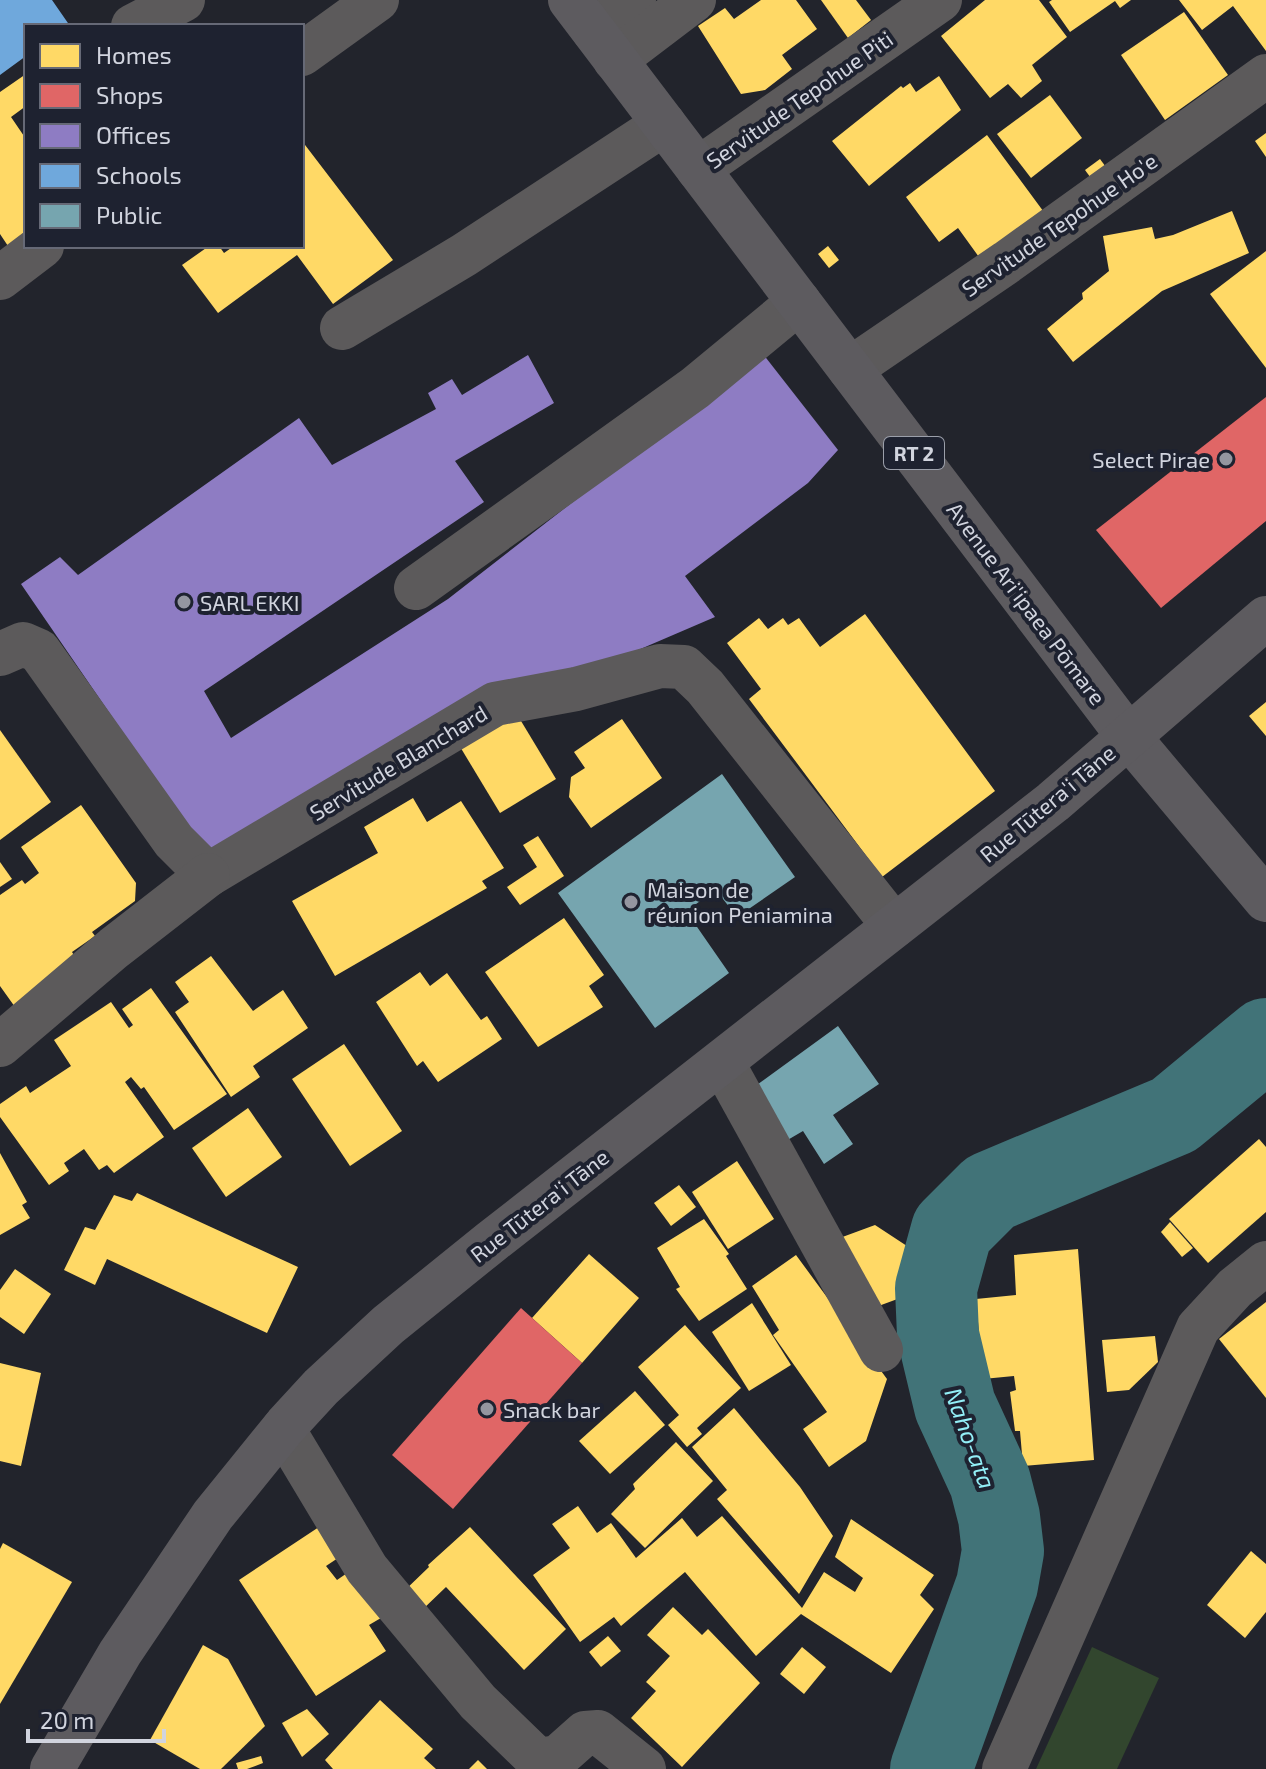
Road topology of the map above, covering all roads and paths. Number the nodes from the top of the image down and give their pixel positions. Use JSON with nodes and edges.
{"nodes":[{"id":1,"x":183,"y":0,"type":"edge"},
{"id":2,"x":377,"y":0,"type":"edge"},
{"id":3,"x":634,"y":0,"type":"edge"},
{"id":4,"x":694,"y":0,"type":"edge"},
{"id":5,"x":940,"y":0,"type":"edge"},
{"id":6,"x":137,"y":24,"type":"edge"},
{"id":7,"x":593,"y":30,"type":"edge"},
{"id":8,"x":304,"y":53,"type":"edge"},
{"id":9,"x":1266,"y":76,"type":"edge"},
{"id":10,"x":664,"y":124,"type":"junction"},
{"id":11,"x":698,"y":169,"type":"junction"},
{"id":12,"x":39,"y":248,"type":"edge"},
{"id":13,"x":0,"y":278,"type":"edge"},
{"id":14,"x":799,"y":302,"type":"junction"},
{"id":15,"x":342,"y":328,"type":"dead end"},
{"id":16,"x":850,"y":369,"type":"junction"},
{"id":17,"x":416,"y":588,"type":"dead end"},
{"id":18,"x":1266,"y":618,"type":"edge"},
{"id":19,"x":0,"y":654,"type":"edge"},
{"id":20,"x":1128,"y":736,"type":"junction"},
{"id":21,"x":208,"y":875,"type":"junction"},
{"id":22,"x":1266,"y":900,"type":"edge"},
{"id":23,"x":894,"y":926,"type":"junction"},
{"id":24,"x":0,"y":1045,"type":"edge"},
{"id":25,"x":722,"y":1062,"type":"junction"},
{"id":26,"x":1266,"y":1263,"type":"edge"},
{"id":27,"x":881,"y":1350,"type":"dead end"},
{"id":28,"x":283,"y":1429,"type":"junction"},
{"id":29,"x":52,"y":1769,"type":"edge"},
{"id":30,"x":644,"y":1769,"type":"edge"},
{"id":31,"x":1004,"y":1769,"type":"edge"}],
"edges":[{"from":1,"to":6,"type":"street"},
{"from":2,"to":8,"type":"street"},
{"from":3,"to":7,"type":"street"},
{"from":4,"to":7,"type":"street"},
{"from":5,"to":11,"type":"street","name":"Servitude Tepohue Piti"},
{"from":7,"to":10,"type":"main road","name":"Avenue Ari'ipaea Pōmare","number":"RT 2"},
{"from":9,"to":16,"type":"street","name":"Servitude Tepohue Ho'e"},
{"from":10,"to":11,"type":"main road","name":"Avenue Ari'ipaea Pōmare","number":"RT 2"},
{"from":10,"to":15,"type":"street"},
{"from":11,"to":14,"type":"main road","name":"Avenue Ari'ipaea Pōmare","number":"RT 2"},
{"from":12,"to":13,"type":"street"},
{"from":14,"to":16,"type":"main road","name":"Avenue Ari'ipaea Pōmare","number":"RT 2"},
{"from":14,"to":17,"type":"street"},
{"from":16,"to":20,"type":"main road","name":"Avenue Ari'ipaea Pōmare","number":"RT 2"},
{"from":18,"to":20,"type":"main road","name":"Rue Tūtera'i Tāne"},
{"from":19,"to":21,"type":"street"},
{"from":20,"to":22,"type":"main road","name":"Avenue Ari'ipaea Pōmare","number":"RT 2"},
{"from":20,"to":23,"type":"main road","name":"Rue Tūtera'i Tāne"},
{"from":21,"to":23,"type":"street","name":"Servitude Blanchard"},
{"from":21,"to":24,"type":"street"},
{"from":23,"to":25,"type":"main road","name":"Rue Tūtera'i Tāne"},
{"from":25,"to":27,"type":"street"},
{"from":25,"to":28,"type":"main road","name":"Rue Tūtera'i Tāne"},
{"from":26,"to":31,"type":"street"},
{"from":28,"to":29,"type":"main road","name":"Rue Tūtera'i Tāne"},
{"from":28,"to":30,"type":"street"}]}
